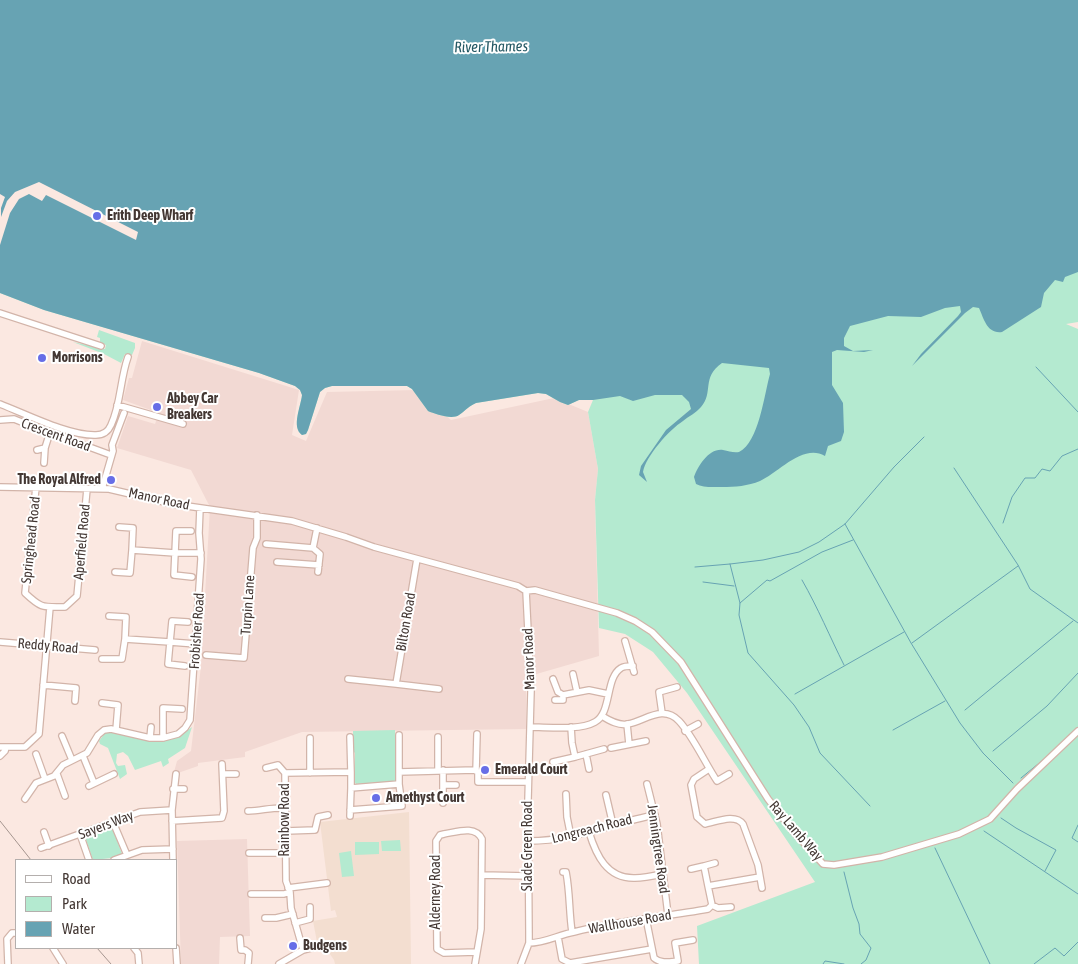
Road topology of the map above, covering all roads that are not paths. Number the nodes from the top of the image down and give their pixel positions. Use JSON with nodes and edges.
{"nodes":[{"id":1,"x":0,"y":313,"type":"edge"},
{"id":2,"x":101,"y":346,"type":"dead end"},
{"id":3,"x":128,"y":357,"type":"dead end"},
{"id":4,"x":0,"y":404,"type":"edge"},
{"id":5,"x":118,"y":405,"type":"junction"},
{"id":6,"x":124,"y":413,"type":"dead end"},
{"id":7,"x":0,"y":420,"type":"edge"},
{"id":8,"x":184,"y":424,"type":"dead end"},
{"id":9,"x":50,"y":432,"type":"junction"},
{"id":10,"x":45,"y":448,"type":"junction"},
{"id":11,"x":37,"y":450,"type":"dead end"},
{"id":12,"x":112,"y":455,"type":"junction"},
{"id":13,"x":44,"y":463,"type":"dead end"},
{"id":14,"x":0,"y":487,"type":"edge"},
{"id":15,"x":36,"y":488,"type":"junction"},
{"id":16,"x":86,"y":488,"type":"junction"},
{"id":17,"x":102,"y":489,"type":"junction"},
{"id":18,"x":200,"y":508,"type":"junction"},
{"id":19,"x":257,"y":516,"type":"junction"},
{"id":20,"x":119,"y":527,"type":"dead end"},
{"id":21,"x":317,"y":528,"type":"junction"},
{"id":22,"x":191,"y":531,"type":"dead end"},
{"id":23,"x":266,"y":544,"type":"dead end"},
{"id":24,"x":313,"y":548,"type":"junction"},
{"id":25,"x":132,"y":550,"type":"junction"},
{"id":26,"x":175,"y":553,"type":"junction"},
{"id":27,"x":201,"y":553,"type":"junction"},
{"id":28,"x":417,"y":559,"type":"junction"},
{"id":29,"x":277,"y":562,"type":"dead end"},
{"id":30,"x":115,"y":572,"type":"dead end"},
{"id":31,"x":192,"y":577,"type":"dead end"},
{"id":32,"x":526,"y":591,"type":"junction"},
{"id":33,"x":593,"y":606,"type":"joint"},
{"id":34,"x":50,"y":607,"type":"junction"},
{"id":35,"x":109,"y":616,"type":"dead end"},
{"id":36,"x":188,"y":622,"type":"dead end"},
{"id":37,"x":125,"y":639,"type":"junction"},
{"id":38,"x":626,"y":641,"type":"dead end"},
{"id":39,"x":0,"y":642,"type":"edge"},
{"id":40,"x":170,"y":642,"type":"junction"},
{"id":41,"x":196,"y":644,"type":"junction"},
{"id":42,"x":47,"y":645,"type":"junction"},
{"id":43,"x":95,"y":650,"type":"dead end"},
{"id":44,"x":206,"y":655,"type":"dead end"},
{"id":45,"x":102,"y":659,"type":"dead end"},
{"id":46,"x":185,"y":666,"type":"dead end"},
{"id":47,"x":573,"y":674,"type":"dead end"},
{"id":48,"x":348,"y":679,"type":"dead end"},
{"id":49,"x":553,"y":679,"type":"dead end"},
{"id":50,"x":396,"y":684,"type":"junction"},
{"id":51,"x":43,"y":685,"type":"junction"},
{"id":52,"x":677,"y":687,"type":"dead end"},
{"id":53,"x":438,"y":689,"type":"dead end"},
{"id":54,"x":577,"y":692,"type":"junction"},
{"id":55,"x":608,"y":694,"type":"junction"},
{"id":56,"x":563,"y":695,"type":"junction"},
{"id":57,"x":555,"y":700,"type":"dead end"},
{"id":58,"x":75,"y":701,"type":"dead end"},
{"id":59,"x":102,"y":703,"type":"dead end"},
{"id":60,"x":182,"y":709,"type":"dead end"},
{"id":61,"x":662,"y":713,"type":"junction"},
{"id":62,"x":602,"y":716,"type":"junction"},
{"id":63,"x":627,"y":724,"type":"junction"},
{"id":64,"x":698,"y":724,"type":"dead end"},
{"id":65,"x":151,"y":727,"type":"dead end"},
{"id":66,"x":530,"y":727,"type":"junction"},
{"id":67,"x":571,"y":727,"type":"junction"},
{"id":68,"x":116,"y":730,"type":"junction"},
{"id":69,"x":686,"y":731,"type":"junction"},
{"id":70,"x":1078,"y":731,"type":"edge"},
{"id":71,"x":477,"y":734,"type":"dead end"},
{"id":72,"x":62,"y":736,"type":"dead end"},
{"id":73,"x":399,"y":736,"type":"dead end"},
{"id":74,"x":438,"y":736,"type":"dead end"},
{"id":75,"x":350,"y":737,"type":"dead end"},
{"id":76,"x":150,"y":738,"type":"junction"},
{"id":77,"x":162,"y":738,"type":"junction"},
{"id":78,"x":310,"y":738,"type":"dead end"},
{"id":79,"x":646,"y":741,"type":"dead end"},
{"id":80,"x":629,"y":744,"type":"junction"},
{"id":81,"x":3,"y":747,"type":"edge"},
{"id":82,"x":611,"y":748,"type":"dead end"},
{"id":83,"x":604,"y":749,"type":"dead end"},
{"id":84,"x":36,"y":754,"type":"dead end"},
{"id":85,"x":586,"y":754,"type":"junction"},
{"id":86,"x":0,"y":756,"type":"edge"},
{"id":87,"x":83,"y":756,"type":"junction"},
{"id":88,"x":575,"y":756,"type":"junction"},
{"id":89,"x":72,"y":760,"type":"junction"},
{"id":90,"x":552,"y":762,"type":"dead end"},
{"id":91,"x":222,"y":764,"type":"dead end"},
{"id":92,"x":266,"y":768,"type":"dead end"},
{"id":93,"x":589,"y":769,"type":"dead end"},
{"id":94,"x":709,"y":769,"type":"junction"},
{"id":95,"x":440,"y":770,"type":"junction"},
{"id":96,"x":476,"y":771,"type":"junction"},
{"id":97,"x":351,"y":772,"type":"junction"},
{"id":98,"x":399,"y":772,"type":"junction"},
{"id":99,"x":285,"y":773,"type":"junction"},
{"id":100,"x":310,"y":773,"type":"junction"},
{"id":101,"x":56,"y":774,"type":"junction"},
{"id":102,"x":114,"y":774,"type":"dead end"},
{"id":103,"x":176,"y":774,"type":"dead end"},
{"id":104,"x":223,"y":774,"type":"junction"},
{"id":105,"x":236,"y":774,"type":"dead end"},
{"id":106,"x":729,"y":774,"type":"dead end"},
{"id":107,"x":45,"y":779,"type":"junction"},
{"id":108,"x":528,"y":782,"type":"junction"},
{"id":109,"x":399,"y":784,"type":"junction"},
{"id":110,"x":647,"y":784,"type":"dead end"},
{"id":111,"x":443,"y":785,"type":"junction"},
{"id":112,"x":456,"y":785,"type":"dead end"},
{"id":113,"x":351,"y":788,"type":"junction"},
{"id":114,"x":173,"y":789,"type":"junction"},
{"id":115,"x":184,"y":789,"type":"dead end"},
{"id":116,"x":566,"y":794,"type":"dead end"},
{"id":117,"x":606,"y":795,"type":"dead end"},
{"id":118,"x":65,"y":796,"type":"dead end"},
{"id":119,"x":25,"y":798,"type":"dead end"},
{"id":120,"x":443,"y":803,"type":"dead end"},
{"id":121,"x":285,"y":808,"type":"junction"},
{"id":122,"x":172,"y":810,"type":"junction"},
{"id":123,"x":248,"y":811,"type":"dead end"},
{"id":124,"x":328,"y":815,"type":"dead end"},
{"id":125,"x":655,"y":815,"type":"junction"},
{"id":126,"x":172,"y":821,"type":"junction"},
{"id":127,"x":113,"y":822,"type":"junction"},
{"id":128,"x":613,"y":825,"type":"junction"},
{"id":129,"x":286,"y":831,"type":"junction"},
{"id":130,"x":44,"y":832,"type":"dead end"},
{"id":131,"x":589,"y":832,"type":"junction"},
{"id":132,"x":80,"y":834,"type":"junction"},
{"id":133,"x":570,"y":837,"type":"junction"},
{"id":134,"x":528,"y":841,"type":"junction"},
{"id":135,"x":49,"y":846,"type":"junction"},
{"id":136,"x":41,"y":848,"type":"dead end"},
{"id":137,"x":173,"y":849,"type":"junction"},
{"id":138,"x":249,"y":853,"type":"dead end"},
{"id":139,"x":286,"y":853,"type":"junction"},
{"id":140,"x":127,"y":855,"type":"junction"},
{"id":141,"x":89,"y":859,"type":"edge"},
{"id":142,"x":117,"y":859,"type":"edge"},
{"id":143,"x":173,"y":859,"type":"edge"},
{"id":144,"x":715,"y":863,"type":"dead end"},
{"id":145,"x":704,"y":866,"type":"junction"},
{"id":146,"x":691,"y":869,"type":"dead end"},
{"id":147,"x":566,"y":872,"type":"dead end"},
{"id":148,"x":662,"y":874,"type":"junction"},
{"id":149,"x":482,"y":875,"type":"junction"},
{"id":150,"x":528,"y":876,"type":"junction"},
{"id":151,"x":760,"y":877,"type":"junction"},
{"id":152,"x":327,"y":883,"type":"dead end"},
{"id":153,"x":708,"y":886,"type":"junction"},
{"id":154,"x":762,"y":888,"type":"dead end"},
{"id":155,"x":289,"y":890,"type":"junction"},
{"id":156,"x":251,"y":894,"type":"dead end"},
{"id":157,"x":712,"y":906,"type":"junction"},
{"id":158,"x":310,"y":907,"type":"dead end"},
{"id":159,"x":731,"y":907,"type":"dead end"},
{"id":160,"x":292,"y":914,"type":"junction"},
{"id":161,"x":668,"y":915,"type":"junction"},
{"id":162,"x":265,"y":918,"type":"dead end"},
{"id":163,"x":646,"y":918,"type":"junction"},
{"id":164,"x":295,"y":923,"type":"junction"},
{"id":165,"x":572,"y":932,"type":"junction"},
{"id":166,"x":15,"y":933,"type":"edge"},
{"id":167,"x":558,"y":937,"type":"junction"},
{"id":168,"x":240,"y":938,"type":"dead end"},
{"id":169,"x":693,"y":940,"type":"dead end"},
{"id":170,"x":529,"y":943,"type":"junction"},
{"id":171,"x":311,"y":948,"type":"dead end"},
{"id":172,"x":54,"y":949,"type":"edge"},
{"id":173,"x":135,"y":949,"type":"edge"},
{"id":174,"x":176,"y":949,"type":"edge"},
{"id":175,"x":652,"y":949,"type":"junction"},
{"id":176,"x":303,"y":950,"type":"junction"},
{"id":177,"x":476,"y":952,"type":"junction"},
{"id":178,"x":8,"y":964,"type":"edge"},
{"id":179,"x":62,"y":964,"type":"edge"},
{"id":180,"x":139,"y":964,"type":"edge"},
{"id":181,"x":177,"y":964,"type":"edge"},
{"id":182,"x":248,"y":964,"type":"edge"},
{"id":183,"x":279,"y":964,"type":"edge"},
{"id":184,"x":475,"y":964,"type":"edge"},
{"id":185,"x":521,"y":964,"type":"edge"}],
"edges":[{"from":1,"to":2,"type":"street"},
{"from":3,"to":5,"type":"street"},
{"from":4,"to":5,"type":"street"},
{"from":5,"to":8,"type":"street"},
{"from":6,"to":12,"type":"street"},
{"from":7,"to":9,"type":"street","name":"Crescent Road"},
{"from":9,"to":10,"type":"street"},
{"from":9,"to":12,"type":"street","name":"Crescent Road"},
{"from":10,"to":11,"type":"street"},
{"from":10,"to":13,"type":"street"},
{"from":12,"to":17,"type":"street"},
{"from":14,"to":15,"type":"street","name":"Manor Road"},
{"from":15,"to":16,"type":"street","name":"Manor Road"},
{"from":15,"to":34,"type":"street","name":"Springhead Road"},
{"from":16,"to":17,"type":"street","name":"Manor Road"},
{"from":16,"to":34,"type":"street","name":"Aperfield Road"},
{"from":17,"to":18,"type":"street","name":"Manor Road"},
{"from":18,"to":19,"type":"street","name":"Manor Road"},
{"from":18,"to":27,"type":"street","name":"Frobisher Road"},
{"from":19,"to":21,"type":"street","name":"Manor Road"},
{"from":19,"to":44,"type":"street","name":"Turpin Lane"},
{"from":20,"to":25,"type":"street"},
{"from":21,"to":24,"type":"street"},
{"from":21,"to":28,"type":"street","name":"Manor Road"},
{"from":22,"to":26,"type":"street"},
{"from":23,"to":24,"type":"street"},
{"from":24,"to":29,"type":"street"},
{"from":25,"to":26,"type":"street"},
{"from":25,"to":30,"type":"street"},
{"from":26,"to":27,"type":"street"},
{"from":26,"to":31,"type":"street"},
{"from":27,"to":41,"type":"street","name":"Frobisher Road"},
{"from":28,"to":32,"type":"street","name":"Manor Road"},
{"from":28,"to":50,"type":"street","name":"Bilton Road"},
{"from":32,"to":33,"type":"street","name":"Manor Road"},
{"from":32,"to":66,"type":"street","name":"Manor Road"},
{"from":33,"to":70,"type":"street","name":"Ray Lamb Way"},
{"from":34,"to":42,"type":"street"},
{"from":35,"to":37,"type":"street"},
{"from":36,"to":40,"type":"street"},
{"from":37,"to":40,"type":"street"},
{"from":37,"to":45,"type":"street"},
{"from":38,"to":55,"type":"street"},
{"from":39,"to":42,"type":"street","name":"Reddy Road"},
{"from":40,"to":41,"type":"street"},
{"from":40,"to":46,"type":"street"},
{"from":41,"to":77,"type":"street","name":"Frobisher Road"},
{"from":42,"to":43,"type":"street","name":"Reddy Road"},
{"from":42,"to":51,"type":"street"},
{"from":47,"to":54,"type":"street"},
{"from":48,"to":50,"type":"street"},
{"from":49,"to":56,"type":"street"},
{"from":50,"to":53,"type":"street"},
{"from":51,"to":58,"type":"street"},
{"from":51,"to":81,"type":"street"},
{"from":52,"to":61,"type":"street"},
{"from":54,"to":55,"type":"street"},
{"from":54,"to":56,"type":"street"},
{"from":55,"to":62,"type":"street"},
{"from":56,"to":57,"type":"street"},
{"from":59,"to":68,"type":"street"},
{"from":60,"to":77,"type":"street"},
{"from":61,"to":63,"type":"street"},
{"from":61,"to":69,"type":"street"},
{"from":62,"to":63,"type":"street"},
{"from":62,"to":67,"type":"street"},
{"from":63,"to":80,"type":"street"},
{"from":64,"to":69,"type":"street"},
{"from":65,"to":76,"type":"street"},
{"from":66,"to":67,"type":"street"},
{"from":66,"to":108,"type":"street","name":"Slade Green Road"},
{"from":67,"to":88,"type":"street"},
{"from":68,"to":76,"type":"street","name":"Frobisher Road"},
{"from":68,"to":87,"type":"street"},
{"from":69,"to":94,"type":"street"},
{"from":71,"to":96,"type":"street"},
{"from":72,"to":89,"type":"street"},
{"from":73,"to":98,"type":"street"},
{"from":74,"to":95,"type":"street"},
{"from":75,"to":97,"type":"street"},
{"from":76,"to":77,"type":"street","name":"Frobisher Road"},
{"from":78,"to":100,"type":"street"},
{"from":79,"to":80,"type":"street"},
{"from":80,"to":82,"type":"street"},
{"from":81,"to":86,"type":"street"},
{"from":83,"to":85,"type":"street"},
{"from":84,"to":107,"type":"street"},
{"from":85,"to":88,"type":"street"},
{"from":85,"to":93,"type":"street"},
{"from":87,"to":89,"type":"street"},
{"from":87,"to":102,"type":"street"},
{"from":88,"to":90,"type":"street"},
{"from":89,"to":101,"type":"street"},
{"from":91,"to":104,"type":"street"},
{"from":92,"to":99,"type":"street"},
{"from":94,"to":106,"type":"street"},
{"from":94,"to":151,"type":"street"},
{"from":95,"to":96,"type":"street"},
{"from":95,"to":98,"type":"street"},
{"from":95,"to":111,"type":"street"},
{"from":96,"to":108,"type":"street"},
{"from":97,"to":100,"type":"street","name":"Rainbow Road"},
{"from":97,"to":113,"type":"street"},
{"from":98,"to":109,"type":"street"},
{"from":99,"to":100,"type":"street","name":"Rainbow Road"},
{"from":99,"to":121,"type":"street","name":"Rainbow Road"},
{"from":101,"to":107,"type":"street"},
{"from":101,"to":118,"type":"street"},
{"from":103,"to":114,"type":"street"},
{"from":104,"to":105,"type":"street"},
{"from":104,"to":126,"type":"street"},
{"from":107,"to":119,"type":"street"},
{"from":108,"to":134,"type":"street","name":"Slade Green Road"},
{"from":109,"to":113,"type":"street"},
{"from":109,"to":113,"type":"street"},
{"from":110,"to":125,"type":"street","name":"Jenningtree Road"},
{"from":111,"to":112,"type":"street"},
{"from":111,"to":120,"type":"street"},
{"from":114,"to":115,"type":"street"},
{"from":114,"to":122,"type":"street"},
{"from":116,"to":133,"type":"street"},
{"from":117,"to":128,"type":"street"},
{"from":121,"to":123,"type":"street"},
{"from":121,"to":129,"type":"street","name":"Rainbow Road"},
{"from":122,"to":126,"type":"street"},
{"from":122,"to":127,"type":"street","name":"Sayers Way"},
{"from":124,"to":129,"type":"street"},
{"from":125,"to":128,"type":"street","name":"Longreach Road"},
{"from":125,"to":148,"type":"street","name":"Jenningtree Road"},
{"from":126,"to":137,"type":"street"},
{"from":127,"to":132,"type":"street","name":"Sayers Way"},
{"from":127,"to":140,"type":"street"},
{"from":128,"to":131,"type":"street","name":"Longreach Road"},
{"from":129,"to":139,"type":"street","name":"Rainbow Road"},
{"from":130,"to":135,"type":"street"},
{"from":131,"to":133,"type":"street","name":"Longreach Road"},
{"from":131,"to":148,"type":"street"},
{"from":132,"to":135,"type":"street","name":"Sayers Way"},
{"from":132,"to":141,"type":"street"},
{"from":133,"to":134,"type":"street","name":"Longreach Road"},
{"from":134,"to":150,"type":"street","name":"Slade Green Road"},
{"from":135,"to":136,"type":"street","name":"Sayers Way"},
{"from":137,"to":140,"type":"street"},
{"from":137,"to":143,"type":"street"},
{"from":138,"to":139,"type":"street"},
{"from":139,"to":155,"type":"street","name":"Rainbow Road"},
{"from":140,"to":142,"type":"street"},
{"from":144,"to":145,"type":"street"},
{"from":145,"to":146,"type":"street"},
{"from":145,"to":153,"type":"street"},
{"from":147,"to":165,"type":"street"},
{"from":148,"to":161,"type":"street","name":"Jenningtree Road"},
{"from":149,"to":150,"type":"street"},
{"from":149,"to":177,"type":"street","name":"Alderney Road"},
{"from":149,"to":177,"type":"street","name":"Alderney Road"},
{"from":150,"to":170,"type":"street","name":"Slade Green Road"},
{"from":151,"to":153,"type":"street"},
{"from":151,"to":154,"type":"street"},
{"from":152,"to":155,"type":"street"},
{"from":153,"to":157,"type":"street"},
{"from":155,"to":156,"type":"street"},
{"from":155,"to":160,"type":"street","name":"Rainbow Road"},
{"from":157,"to":159,"type":"street","name":"Wallhouse Road"},
{"from":157,"to":161,"type":"street","name":"Wallhouse Road"},
{"from":158,"to":164,"type":"street"},
{"from":160,"to":162,"type":"street"},
{"from":160,"to":164,"type":"street","name":"Rainbow Road"},
{"from":161,"to":163,"type":"street","name":"Wallhouse Road"},
{"from":163,"to":165,"type":"street","name":"Wallhouse Road"},
{"from":163,"to":175,"type":"street"},
{"from":164,"to":176,"type":"street","name":"Rainbow Road"},
{"from":165,"to":167,"type":"street","name":"Wallhouse Road"},
{"from":166,"to":178,"type":"street"},
{"from":167,"to":170,"type":"street","name":"Wallhouse Road"},
{"from":167,"to":175,"type":"street"},
{"from":168,"to":182,"type":"street"},
{"from":169,"to":175,"type":"street"},
{"from":170,"to":185,"type":"street","name":"Slade Green Road"},
{"from":171,"to":176,"type":"street"},
{"from":172,"to":179,"type":"street"},
{"from":173,"to":180,"type":"street"},
{"from":174,"to":181,"type":"street"},
{"from":176,"to":183,"type":"street"},
{"from":177,"to":184,"type":"street","name":"Alderney Road"}]}
